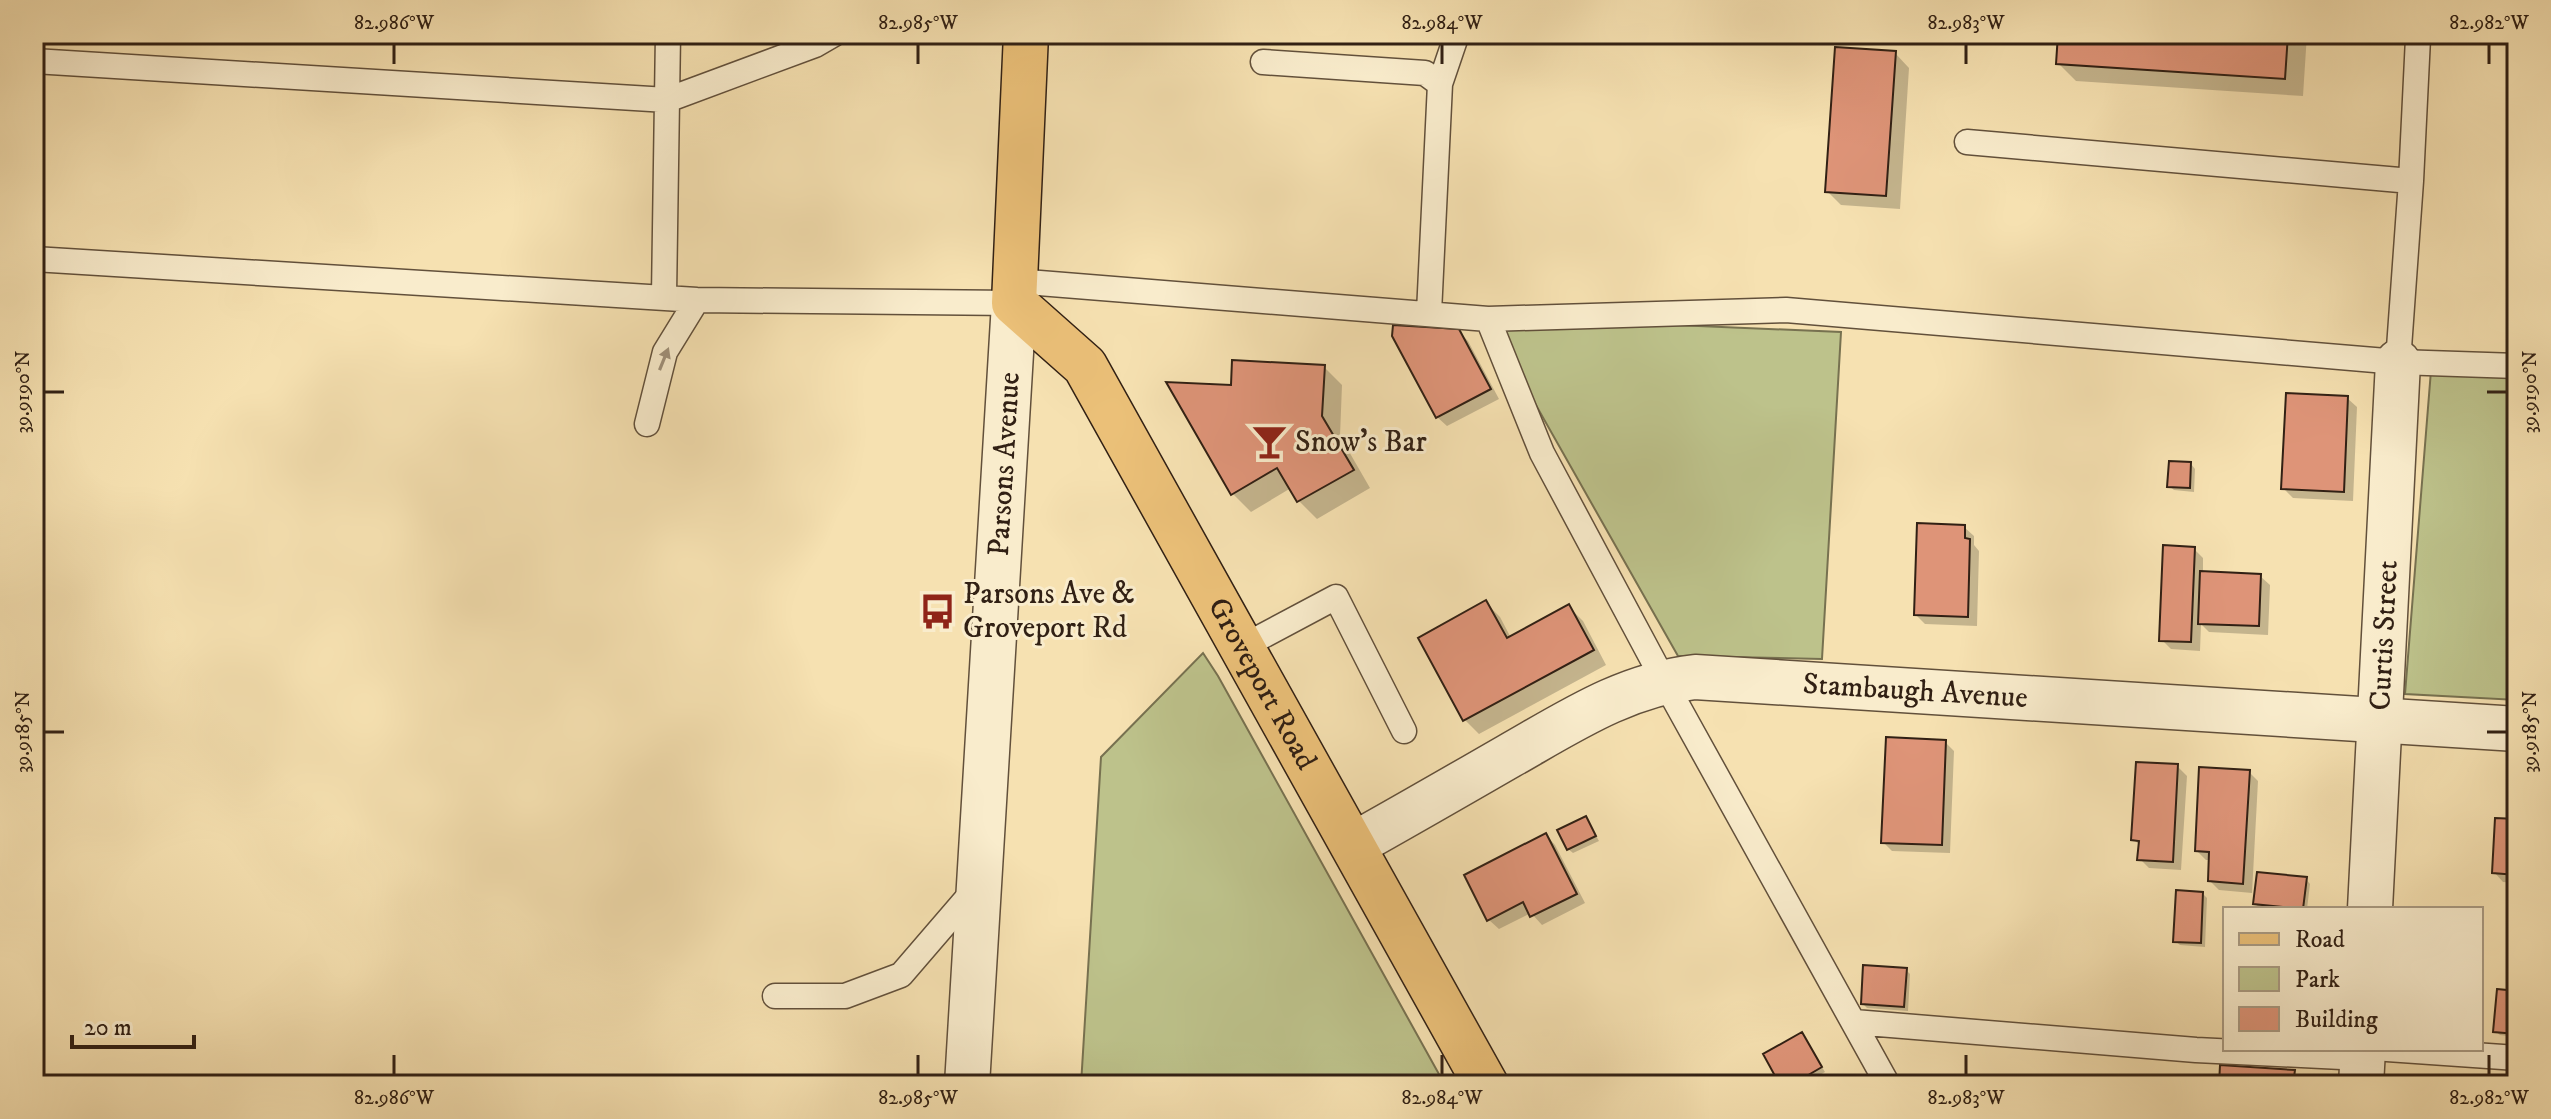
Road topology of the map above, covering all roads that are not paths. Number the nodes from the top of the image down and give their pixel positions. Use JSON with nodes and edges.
{"nodes":[{"id":1,"x":668,"y":34,"type":"edge"},
{"id":2,"x":834,"y":34,"type":"edge"},
{"id":3,"x":1026,"y":34,"type":"edge"},
{"id":4,"x":1457,"y":34,"type":"edge"},
{"id":5,"x":2418,"y":38,"type":"dead end"},
{"id":6,"x":34,"y":61,"type":"edge"},
{"id":7,"x":1263,"y":62,"type":"dead end"},
{"id":8,"x":1440,"y":84,"type":"junction"},
{"id":9,"x":667,"y":100,"type":"junction"},
{"id":10,"x":1967,"y":142,"type":"dead end"},
{"id":11,"x":2411,"y":181,"type":"junction"},
{"id":12,"x":34,"y":259,"type":"edge"},
{"id":13,"x":1014,"y":292,"type":"junction"},
{"id":14,"x":664,"y":296,"type":"junction"},
{"id":15,"x":697,"y":300,"type":"junction"},
{"id":16,"x":1429,"y":313,"type":"junction"},
{"id":17,"x":1488,"y":319,"type":"junction"},
{"id":18,"x":2398,"y":362,"type":"junction"},
{"id":19,"x":2517,"y":366,"type":"edge"},
{"id":20,"x":647,"y":424,"type":"dead end"},
{"id":21,"x":1242,"y":647,"type":"junction"},
{"id":22,"x":1664,"y":681,"type":"junction"},
{"id":23,"x":2380,"y":720,"type":"junction"},
{"id":24,"x":2517,"y":729,"type":"edge"},
{"id":25,"x":1404,"y":731,"type":"dead end"},
{"id":26,"x":1353,"y":845,"type":"junction"},
{"id":27,"x":979,"y":884,"type":"junction"},
{"id":28,"x":2370,"y":907,"type":"edge"},
{"id":29,"x":775,"y":996,"type":"dead end"},
{"id":30,"x":1854,"y":1022,"type":"junction"},
{"id":31,"x":2517,"y":1058,"type":"edge"},
{"id":32,"x":2368,"y":1060,"type":"edge"},
{"id":33,"x":967,"y":1085,"type":"edge"},
{"id":34,"x":1486,"y":1085,"type":"edge"},
{"id":35,"x":1888,"y":1085,"type":"edge"}],
"edges":[{"from":1,"to":9,"type":"lane"},
{"from":2,"to":9,"type":"lane"},
{"from":3,"to":13,"type":"main road","name":"Parsons Avenue"},
{"from":4,"to":8,"type":"lane"},
{"from":5,"to":11,"type":"lane"},
{"from":6,"to":9,"type":"lane"},
{"from":7,"to":8,"type":"lane"},
{"from":8,"to":16,"type":"lane"},
{"from":9,"to":14,"type":"lane"},
{"from":10,"to":11,"type":"lane"},
{"from":11,"to":18,"type":"lane"},
{"from":12,"to":14,"type":"lane"},
{"from":13,"to":15,"type":"lane"},
{"from":13,"to":16,"type":"lane"},
{"from":13,"to":21,"type":"main road","name":"Groveport Road"},
{"from":13,"to":27,"type":"street","name":"Parsons Avenue"},
{"from":14,"to":15,"type":"lane"},
{"from":20,"to":15,"type":"lane","one_way":true},
{"from":16,"to":17,"type":"lane"},
{"from":17,"to":18,"type":"lane"},
{"from":17,"to":22,"type":"lane"},
{"from":18,"to":19,"type":"lane"},
{"from":18,"to":23,"type":"street","name":"Curtis Street"},
{"from":21,"to":25,"type":"lane"},
{"from":21,"to":26,"type":"main road","name":"Groveport Road"},
{"from":22,"to":23,"type":"street","name":"Stambaugh Avenue"},
{"from":22,"to":26,"type":"street","name":"Stambaugh Avenue"},
{"from":22,"to":30,"type":"lane"},
{"from":23,"to":24,"type":"street","name":"Stambaugh Avenue"},
{"from":23,"to":28,"type":"street","name":"Curtis Street"},
{"from":26,"to":34,"type":"main road","name":"Groveport Road"},
{"from":27,"to":29,"type":"lane"},
{"from":27,"to":33,"type":"street","name":"Parsons Avenue"},
{"from":30,"to":32,"type":"lane"},
{"from":30,"to":35,"type":"lane"},
{"from":31,"to":32,"type":"lane"}]}
